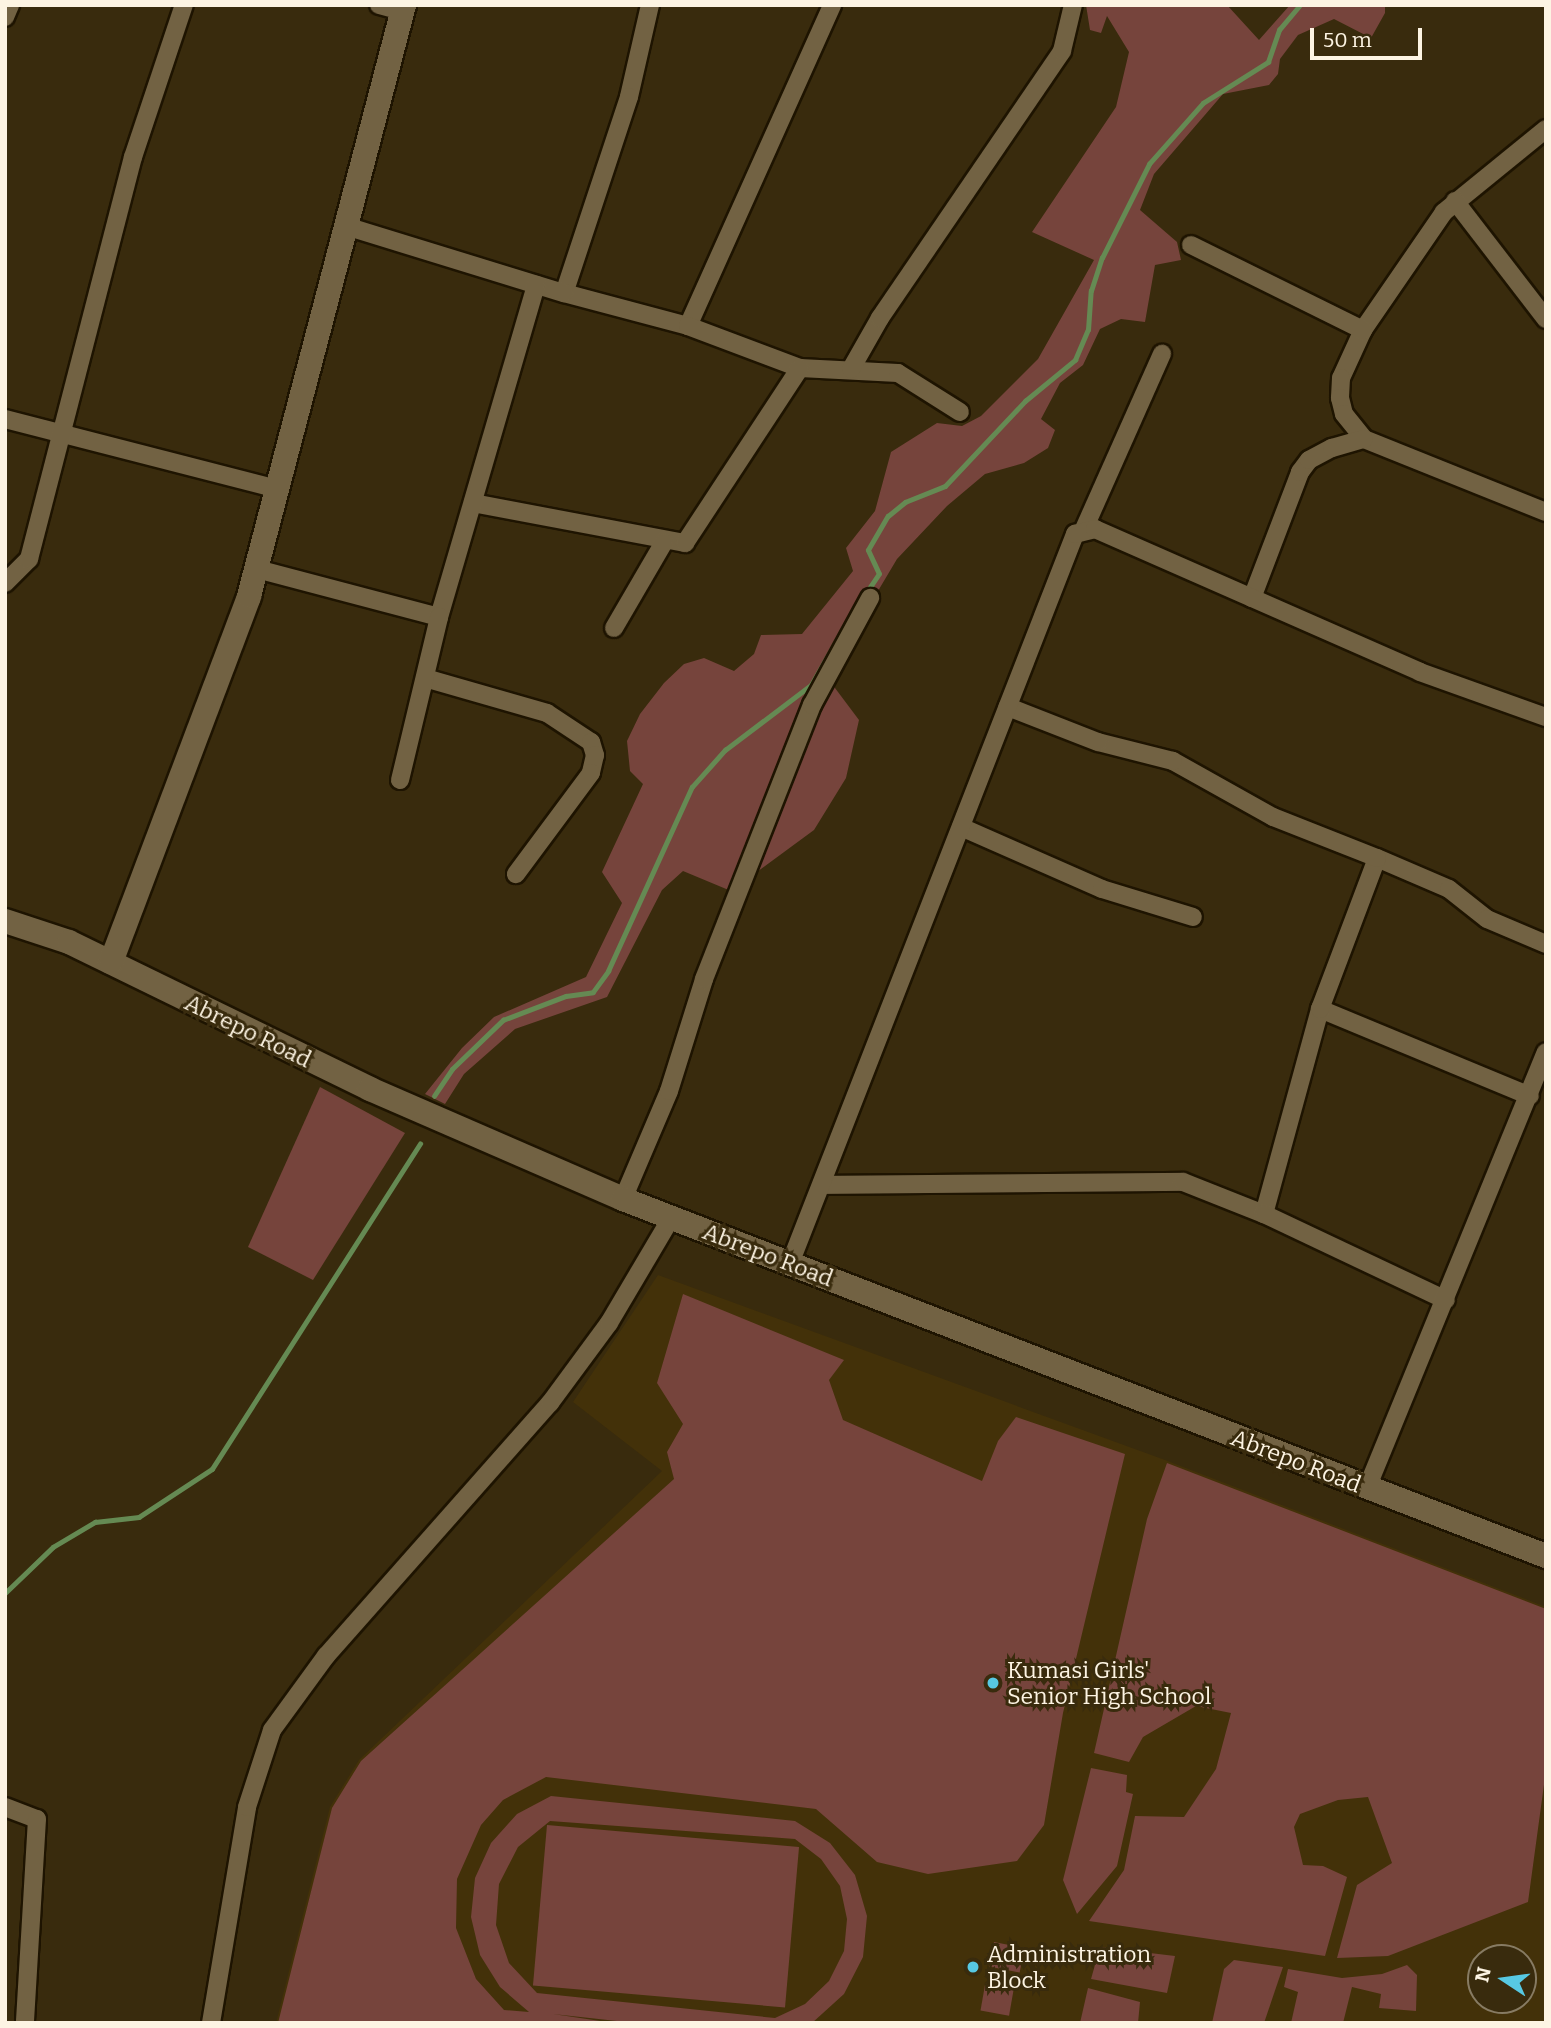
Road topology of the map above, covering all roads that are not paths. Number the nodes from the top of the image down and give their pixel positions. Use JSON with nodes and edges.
{"nodes":[{"id":1,"x":10,"y":5,"type":"edge"},
{"id":2,"x":184,"y":5,"type":"edge"},
{"id":3,"x":650,"y":5,"type":"edge"},
{"id":4,"x":832,"y":5,"type":"edge"},
{"id":5,"x":1073,"y":5,"type":"edge"},
{"id":6,"x":395,"y":7,"type":"edge"},
{"id":7,"x":5,"y":17,"type":"edge"},
{"id":8,"x":1546,"y":129,"type":"edge"},
{"id":9,"x":1455,"y":201,"type":"junction"},
{"id":10,"x":349,"y":227,"type":"junction"},
{"id":11,"x":1191,"y":246,"type":"dead end"},
{"id":12,"x":536,"y":285,"type":"junction"},
{"id":13,"x":564,"y":293,"type":"junction"},
{"id":14,"x":1546,"y":319,"type":"edge"},
{"id":15,"x":688,"y":326,"type":"junction"},
{"id":16,"x":1363,"y":330,"type":"junction"},
{"id":17,"x":1162,"y":354,"type":"dead end"},
{"id":18,"x":800,"y":368,"type":"junction"},
{"id":19,"x":851,"y":369,"type":"junction"},
{"id":20,"x":960,"y":412,"type":"dead end"},
{"id":21,"x":5,"y":419,"type":"edge"},
{"id":22,"x":62,"y":434,"type":"junction"},
{"id":23,"x":1364,"y":439,"type":"junction"},
{"id":24,"x":277,"y":489,"type":"junction"},
{"id":25,"x":472,"y":502,"type":"junction"},
{"id":26,"x":1546,"y":512,"type":"edge"},
{"id":27,"x":1084,"y":529,"type":"junction"},
{"id":28,"x":664,"y":542,"type":"junction"},
{"id":29,"x":257,"y":569,"type":"junction"},
{"id":30,"x":5,"y":583,"type":"edge"},
{"id":31,"x":870,"y":598,"type":"dead end"},
{"id":32,"x":1252,"y":598,"type":"junction"},
{"id":33,"x":439,"y":617,"type":"junction"},
{"id":34,"x":614,"y":628,"type":"dead end"},
{"id":35,"x":425,"y":678,"type":"junction"},
{"id":36,"x":1008,"y":707,"type":"junction"},
{"id":37,"x":1546,"y":717,"type":"edge"},
{"id":38,"x":400,"y":780,"type":"dead end"},
{"id":39,"x":961,"y":827,"type":"junction"},
{"id":40,"x":1377,"y":858,"type":"junction"},
{"id":41,"x":516,"y":874,"type":"dead end"},
{"id":42,"x":1193,"y":917,"type":"dead end"},
{"id":43,"x":5,"y":921,"type":"edge"},
{"id":44,"x":1546,"y":944,"type":"edge"},
{"id":45,"x":111,"y":961,"type":"junction"},
{"id":46,"x":1320,"y":1009,"type":"junction"},
{"id":47,"x":1546,"y":1052,"type":"edge"},
{"id":48,"x":1541,"y":1078,"type":"edge"},
{"id":49,"x":1530,"y":1096,"type":"junction"},
{"id":50,"x":822,"y":1185,"type":"junction"},
{"id":51,"x":623,"y":1199,"type":"junction"},
{"id":52,"x":1264,"y":1214,"type":"junction"},
{"id":53,"x":671,"y":1218,"type":"junction"},
{"id":54,"x":791,"y":1261,"type":"junction"},
{"id":55,"x":1446,"y":1300,"type":"junction"},
{"id":56,"x":1367,"y":1488,"type":"junction"},
{"id":57,"x":1546,"y":1556,"type":"edge"},
{"id":58,"x":5,"y":1807,"type":"edge"},
{"id":59,"x":25,"y":2023,"type":"edge"},
{"id":60,"x":211,"y":2023,"type":"edge"}],
"edges":[{"from":1,"to":7,"type":"street"},
{"from":2,"to":22,"type":"street"},
{"from":3,"to":13,"type":"street"},
{"from":4,"to":15,"type":"street"},
{"from":5,"to":19,"type":"street"},
{"from":6,"to":10,"type":"main road"},
{"from":8,"to":9,"type":"street"},
{"from":9,"to":14,"type":"street"},
{"from":9,"to":16,"type":"street"},
{"from":10,"to":12,"type":"street"},
{"from":10,"to":24,"type":"main road"},
{"from":11,"to":16,"type":"street"},
{"from":12,"to":13,"type":"street"},
{"from":12,"to":25,"type":"street"},
{"from":13,"to":15,"type":"street"},
{"from":15,"to":18,"type":"street"},
{"from":16,"to":23,"type":"street"},
{"from":17,"to":27,"type":"street"},
{"from":18,"to":19,"type":"street"},
{"from":18,"to":28,"type":"street"},
{"from":19,"to":20,"type":"street"},
{"from":21,"to":22,"type":"street"},
{"from":22,"to":24,"type":"street"},
{"from":22,"to":30,"type":"street"},
{"from":23,"to":26,"type":"street"},
{"from":23,"to":32,"type":"street"},
{"from":24,"to":29,"type":"main road"},
{"from":25,"to":28,"type":"street"},
{"from":25,"to":33,"type":"street"},
{"from":27,"to":32,"type":"street"},
{"from":27,"to":36,"type":"street"},
{"from":28,"to":34,"type":"street"},
{"from":29,"to":33,"type":"street"},
{"from":29,"to":45,"type":"main road"},
{"from":31,"to":51,"type":"street"},
{"from":32,"to":37,"type":"street"},
{"from":33,"to":35,"type":"street"},
{"from":35,"to":38,"type":"street"},
{"from":35,"to":41,"type":"street"},
{"from":36,"to":39,"type":"street"},
{"from":36,"to":40,"type":"street"},
{"from":39,"to":42,"type":"street"},
{"from":39,"to":50,"type":"street"},
{"from":40,"to":44,"type":"street"},
{"from":40,"to":46,"type":"street"},
{"from":43,"to":45,"type":"main road","name":"Abrepo Road"},
{"from":45,"to":51,"type":"main road","name":"Abrepo Road"},
{"from":46,"to":49,"type":"street"},
{"from":46,"to":52,"type":"street"},
{"from":47,"to":48,"type":"street"},
{"from":48,"to":49,"type":"street"},
{"from":49,"to":55,"type":"street"},
{"from":50,"to":52,"type":"street"},
{"from":50,"to":54,"type":"street"},
{"from":51,"to":53,"type":"main road","name":"Abrepo Road"},
{"from":52,"to":55,"type":"street"},
{"from":53,"to":54,"type":"main road","name":"Abrepo Road"},
{"from":53,"to":60,"type":"street"},
{"from":54,"to":56,"type":"main road","name":"Abrepo Road"},
{"from":55,"to":56,"type":"street"},
{"from":56,"to":57,"type":"main road","name":"Abrepo Road"},
{"from":58,"to":59,"type":"street"}]}
